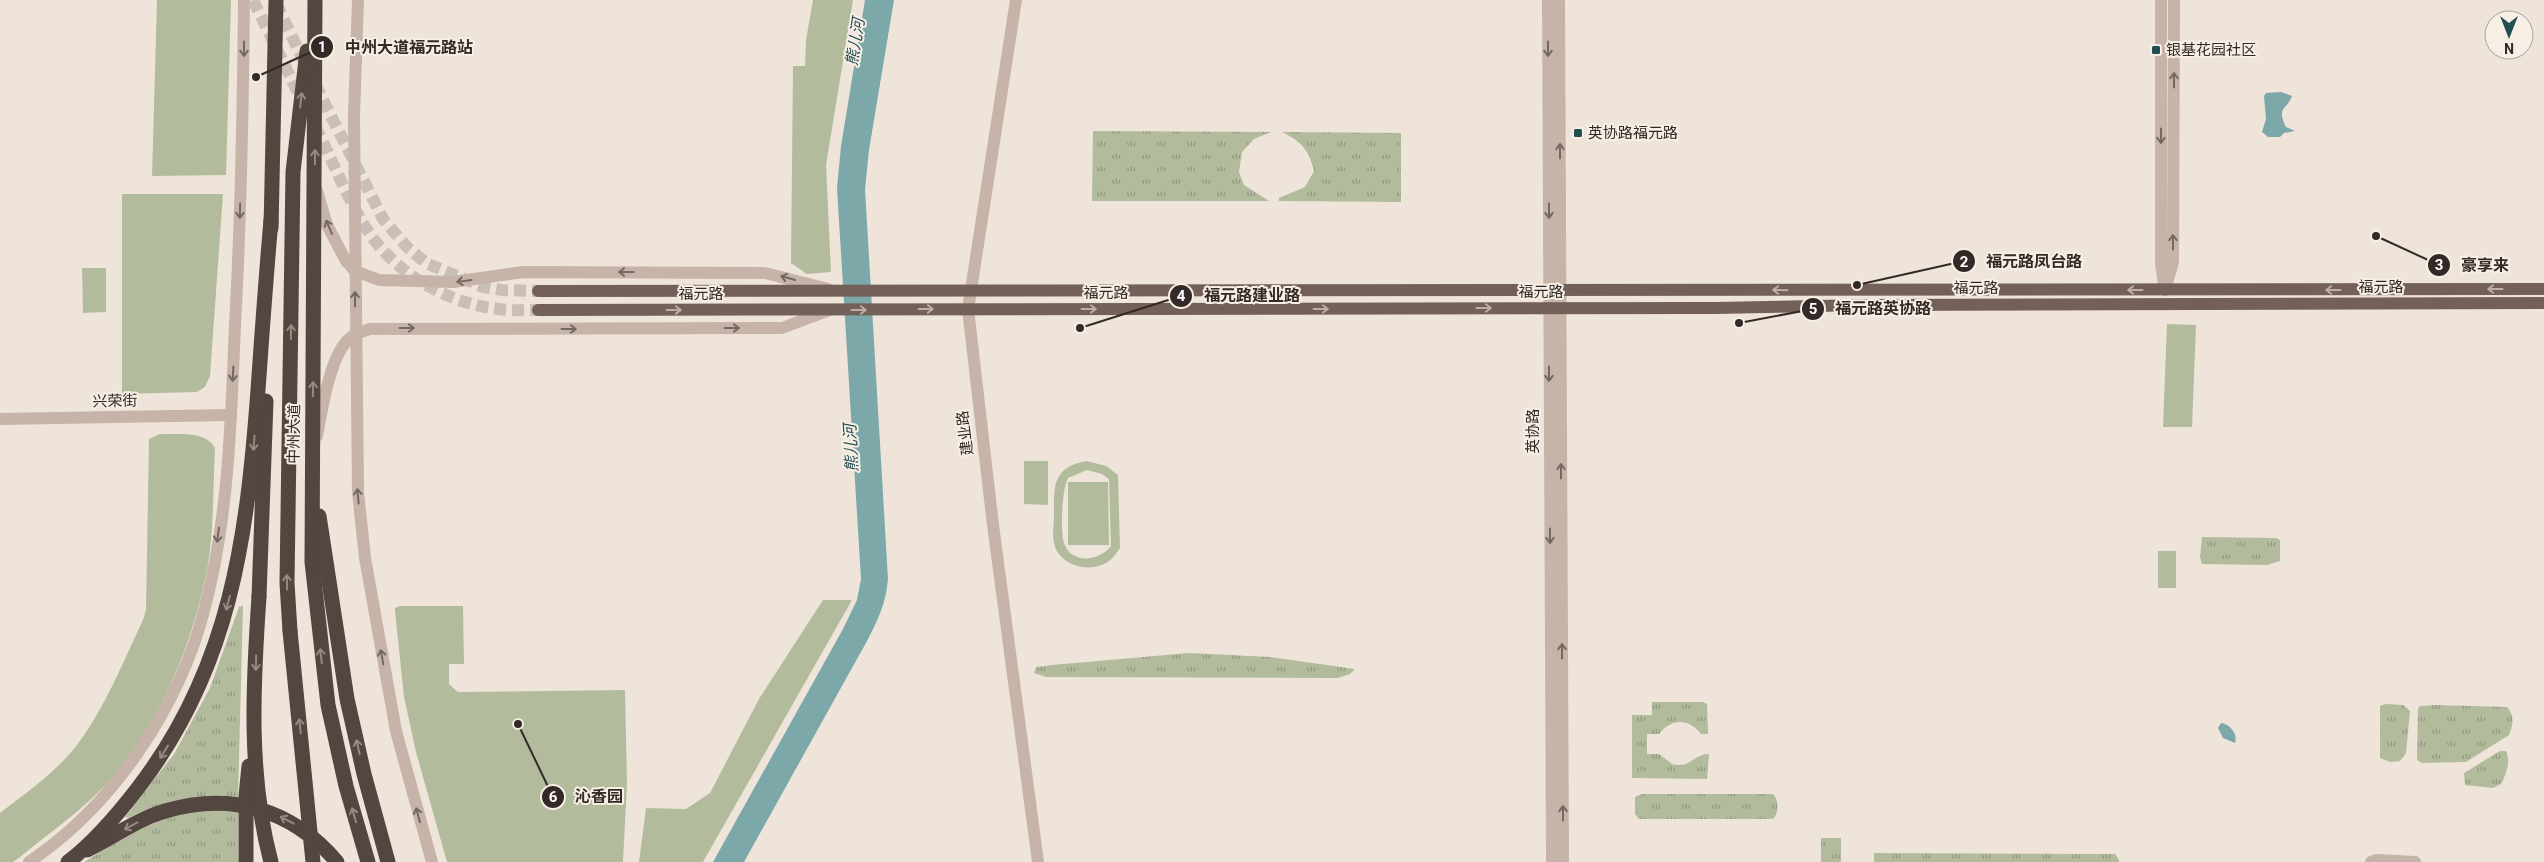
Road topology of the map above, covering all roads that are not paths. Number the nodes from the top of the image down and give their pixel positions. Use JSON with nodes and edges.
{"nodes":[{"id":1,"x":244,"y":0,"type":"edge"},
{"id":2,"x":276,"y":0,"type":"edge"},
{"id":3,"x":314,"y":0,"type":"edge"},
{"id":4,"x":358,"y":0,"type":"edge"},
{"id":5,"x":1016,"y":0,"type":"edge"},
{"id":6,"x":1548,"y":0,"type":"edge"},
{"id":7,"x":1559,"y":0,"type":"edge"},
{"id":8,"x":2161,"y":0,"type":"edge"},
{"id":9,"x":2174,"y":0,"type":"edge"},
{"id":10,"x":315,"y":185,"type":"junction"},
{"id":11,"x":271,"y":220,"type":"junction"},
{"id":12,"x":355,"y":271,"type":"junction"},
{"id":13,"x":1555,"y":289,"type":"junction"},
{"id":14,"x":2544,"y":289,"type":"edge"},
{"id":15,"x":970,"y":290,"type":"junction"},
{"id":16,"x":2164,"y":290,"type":"junction"},
{"id":17,"x":538,"y":291,"type":"tunnel mouth"},
{"id":18,"x":837,"y":291,"type":"junction"},
{"id":19,"x":2544,"y":303,"type":"edge"},
{"id":20,"x":1555,"y":308,"type":"junction"},
{"id":21,"x":538,"y":310,"type":"tunnel mouth"},
{"id":22,"x":836,"y":310,"type":"junction"},
{"id":23,"x":968,"y":310,"type":"junction"},
{"id":24,"x":355,"y":334,"type":"junction"},
{"id":25,"x":231,"y":415,"type":"junction"},
{"id":26,"x":0,"y":420,"type":"edge"},
{"id":27,"x":311,"y":461,"type":"junction"},
{"id":28,"x":255,"y":702,"type":"junction"},
{"id":29,"x":72,"y":859,"type":"edge"},
{"id":30,"x":29,"y":862,"type":"edge"},
{"id":31,"x":246,"y":862,"type":"edge"},
{"id":32,"x":271,"y":862,"type":"edge"},
{"id":33,"x":313,"y":862,"type":"edge"},
{"id":34,"x":337,"y":862,"type":"edge"},
{"id":35,"x":368,"y":862,"type":"edge"},
{"id":36,"x":388,"y":862,"type":"edge"},
{"id":37,"x":432,"y":862,"type":"edge"},
{"id":38,"x":1038,"y":862,"type":"edge"},
{"id":39,"x":1552,"y":862,"type":"edge"},
{"id":40,"x":1563,"y":862,"type":"edge"},
{"id":41,"x":2371,"y":862,"type":"edge"},
{"id":42,"x":2415,"y":862,"type":"edge"}],
"edges":[{"from":1,"to":25,"type":"street","one_way":true},
{"from":2,"to":11,"type":"highway","name":"中州大道"},
{"from":10,"to":3,"type":"highway","name":"中州大道","one_way":true},
{"from":33,"to":3,"type":"highway","one_way":true,"bridge":true},
{"from":4,"to":12,"type":"street"},
{"from":5,"to":15,"type":"street","name":"建业路"},
{"from":6,"to":13,"type":"street","name":"英协路","one_way":true},
{"from":13,"to":7,"type":"street","name":"英协路","one_way":true},
{"from":8,"to":16,"type":"street","one_way":true},
{"from":16,"to":9,"type":"street","one_way":true},
{"from":12,"to":10,"type":"street","one_way":true},
{"from":27,"to":10,"type":"highway","name":"中州大道","one_way":true},
{"from":11,"to":28,"type":"highway","name":"中州大道","one_way":true,"bridge":true},
{"from":11,"to":29,"type":"highway","one_way":true},
{"from":18,"to":12,"type":"street","one_way":true},
{"from":24,"to":12,"type":"street","one_way":true},
{"from":13,"to":15,"type":"main road","name":"福元路"},
{"from":16,"to":13,"type":"main road","name":"福元路","one_way":true},
{"from":13,"to":20,"type":"street","name":"英协路"},
{"from":14,"to":16,"type":"main road","name":"福元路","one_way":true},
{"from":15,"to":18,"type":"main road","name":"福元路"},
{"from":15,"to":23,"type":"street","name":"建业路"},
{"from":17,"to":18,"type":"main road","name":"福元路"},
{"from":19,"to":20,"type":"main road","name":"福元路"},
{"from":23,"to":20,"type":"main road","name":"福元路","one_way":true},
{"from":20,"to":39,"type":"street","name":"英协路","one_way":true},
{"from":40,"to":20,"type":"street","name":"英协路","one_way":true},
{"from":21,"to":22,"type":"main road","name":"福元路","one_way":true},
{"from":22,"to":23,"type":"main road","name":"福元路","one_way":true},
{"from":24,"to":22,"type":"street","one_way":true},
{"from":23,"to":38,"type":"street","name":"建业路"},
{"from":24,"to":27,"type":"street"},
{"from":37,"to":24,"type":"street","one_way":true},
{"from":25,"to":26,"type":"street","name":"兴荣街"},
{"from":25,"to":30,"type":"street","one_way":true},
{"from":35,"to":27,"type":"highway","name":"中州大道","one_way":true},
{"from":36,"to":27,"type":"highway","one_way":true},
{"from":28,"to":31,"type":"highway","bridge":true},
{"from":28,"to":32,"type":"highway","name":"中州大道","bridge":true},
{"from":34,"to":29,"type":"highway","one_way":true},
{"from":41,"to":42,"type":"street"}]}
